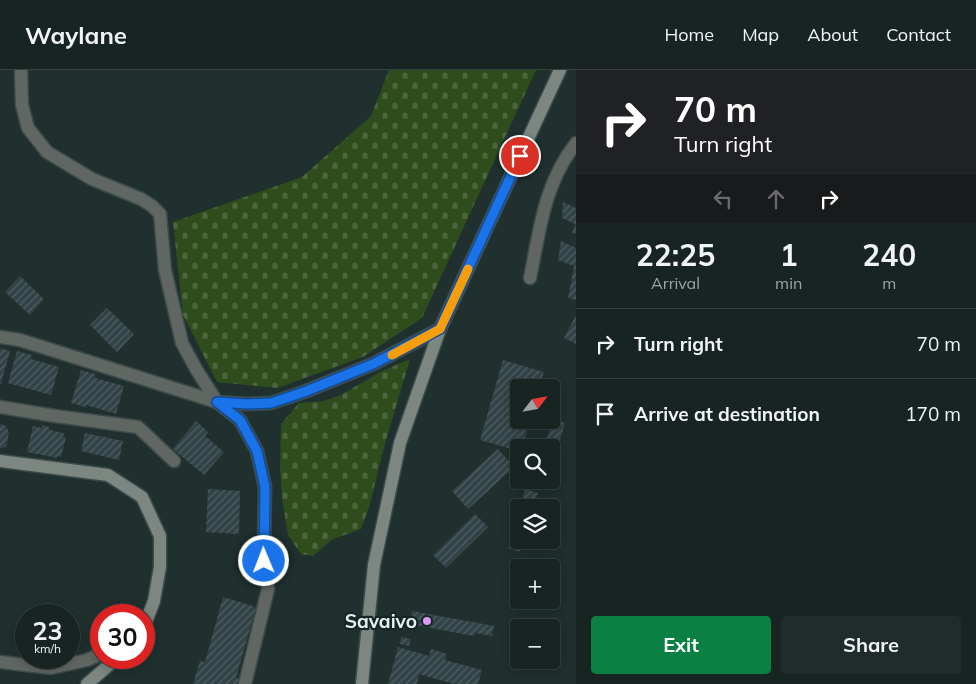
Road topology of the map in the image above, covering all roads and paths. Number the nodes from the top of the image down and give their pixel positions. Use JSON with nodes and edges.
{"nodes":[{"id":1,"x":21,"y":70,"type":"edge"},
{"id":2,"x":560,"y":70,"type":"edge"},
{"id":3,"x":576,"y":143,"type":"edge"},
{"id":4,"x":530,"y":278,"type":"dead end"},
{"id":5,"x":440,"y":329,"type":"junction"},
{"id":6,"x":0,"y":337,"type":"edge"},
{"id":7,"x":217,"y":402,"type":"junction"},
{"id":8,"x":0,"y":407,"type":"edge"},
{"id":9,"x":0,"y":460,"type":"edge"},
{"id":10,"x":174,"y":461,"type":"dead end"},
{"id":11,"x":153,"y":604,"type":"edge"},
{"id":12,"x":90,"y":659,"type":"edge"},
{"id":13,"x":0,"y":662,"type":"edge"},
{"id":14,"x":104,"y":669,"type":"edge"},
{"id":15,"x":87,"y":684,"type":"edge"},
{"id":16,"x":245,"y":684,"type":"edge"},
{"id":17,"x":362,"y":684,"type":"edge"}],
"edges":[{"from":1,"to":7,"type":"street"},
{"from":2,"to":5,"type":"street"},
{"from":3,"to":4,"type":"street"},
{"from":5,"to":7,"type":"street"},
{"from":5,"to":17,"type":"street"},
{"from":6,"to":7,"type":"street"},
{"from":7,"to":16,"type":"street"},
{"from":8,"to":10,"type":"street"},
{"from":9,"to":11,"type":"street"},
{"from":12,"to":13,"type":"street"},
{"from":14,"to":15,"type":"street"}]}
